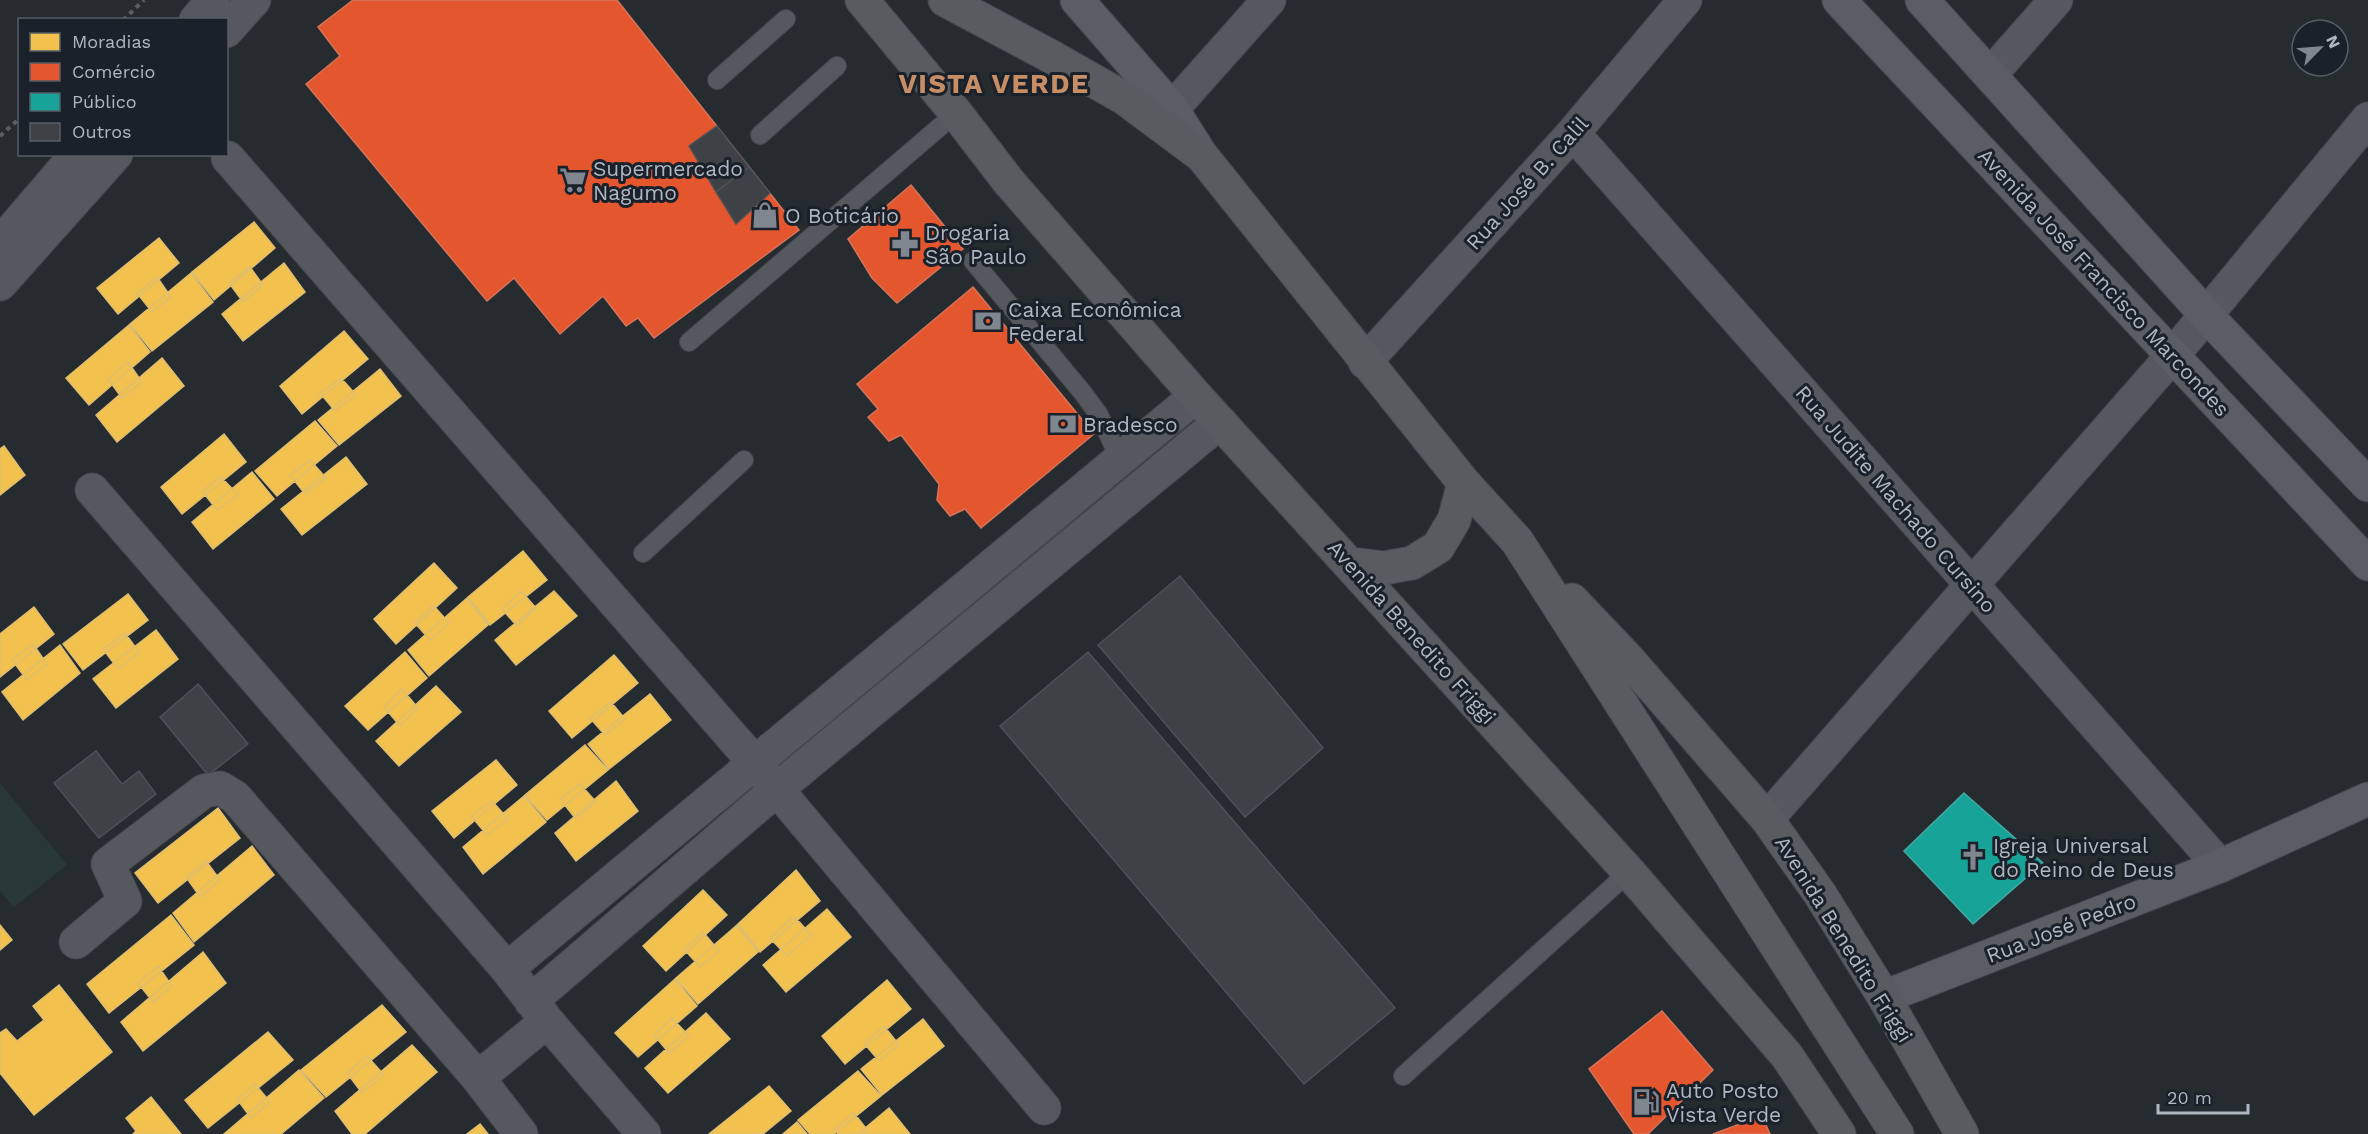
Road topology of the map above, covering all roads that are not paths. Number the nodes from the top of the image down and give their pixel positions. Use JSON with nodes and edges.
{"nodes":[{"id":1,"x":213,"y":0,"type":"edge"},
{"id":2,"x":254,"y":0,"type":"edge"},
{"id":3,"x":862,"y":0,"type":"edge"},
{"id":4,"x":945,"y":0,"type":"edge"},
{"id":5,"x":1063,"y":0,"type":"edge"},
{"id":6,"x":1269,"y":0,"type":"edge"},
{"id":7,"x":1685,"y":0,"type":"edge"},
{"id":8,"x":1839,"y":0,"type":"edge"},
{"id":9,"x":1922,"y":0,"type":"edge"},
{"id":10,"x":2056,"y":0,"type":"edge"},
{"id":11,"x":1088,"y":12,"type":"edge"},
{"id":12,"x":198,"y":18,"type":"edge"},
{"id":13,"x":786,"y":19,"type":"dead end"},
{"id":14,"x":228,"y":28,"type":"edge"},
{"id":15,"x":837,"y":66,"type":"dead end"},
{"id":16,"x":1990,"y":75,"type":"junction"},
{"id":17,"x":717,"y":80,"type":"dead end"},
{"id":18,"x":1172,"y":109,"type":"junction"},
{"id":19,"x":956,"y":113,"type":"junction"},
{"id":20,"x":2368,"y":119,"type":"edge"},
{"id":21,"x":1573,"y":133,"type":"junction"},
{"id":22,"x":760,"y":135,"type":"dead end"},
{"id":23,"x":75,"y":156,"type":"edge"},
{"id":24,"x":114,"y":156,"type":"edge"},
{"id":25,"x":1202,"y":156,"type":"junction"},
{"id":26,"x":228,"y":158,"type":"dead end"},
{"id":27,"x":0,"y":244,"type":"edge"},
{"id":28,"x":973,"y":261,"type":"dead end"},
{"id":29,"x":0,"y":284,"type":"edge"},
{"id":30,"x":2206,"y":315,"type":"junction"},
{"id":31,"x":688,"y":342,"type":"dead end"},
{"id":32,"x":2173,"y":355,"type":"junction"},
{"id":33,"x":1365,"y":362,"type":"junction"},
{"id":34,"x":1196,"y":396,"type":"junction"},
{"id":35,"x":1220,"y":422,"type":"junction"},
{"id":36,"x":1120,"y":459,"type":"junction"},
{"id":37,"x":744,"y":460,"type":"dead end"},
{"id":38,"x":1464,"y":483,"type":"junction"},
{"id":39,"x":2368,"y":485,"type":"edge"},
{"id":40,"x":92,"y":490,"type":"dead end"},
{"id":41,"x":1517,"y":541,"type":"junction"},
{"id":42,"x":644,"y":553,"type":"dead end"},
{"id":43,"x":1351,"y":564,"type":"junction"},
{"id":44,"x":2368,"y":564,"type":"edge"},
{"id":45,"x":1972,"y":585,"type":"junction"},
{"id":46,"x":754,"y":762,"type":"junction"},
{"id":47,"x":776,"y":790,"type":"junction"},
{"id":48,"x":2368,"y":799,"type":"edge"},
{"id":49,"x":1767,"y":819,"type":"junction"},
{"id":50,"x":2220,"y":866,"type":"junction"},
{"id":51,"x":1629,"y":872,"type":"junction"},
{"id":52,"x":76,"y":942,"type":"dead end"},
{"id":53,"x":507,"y":969,"type":"junction"},
{"id":54,"x":1884,"y":997,"type":"junction"},
{"id":55,"x":539,"y":1011,"type":"junction"},
{"id":56,"x":1787,"y":1056,"type":"junction"},
{"id":57,"x":1403,"y":1076,"type":"dead end"},
{"id":58,"x":478,"y":1078,"type":"junction"},
{"id":59,"x":1044,"y":1108,"type":"dead end"},
{"id":60,"x":521,"y":1134,"type":"edge"},
{"id":61,"x":644,"y":1134,"type":"edge"},
{"id":62,"x":1820,"y":1134,"type":"edge"},
{"id":63,"x":1839,"y":1134,"type":"edge"},
{"id":64,"x":1897,"y":1134,"type":"edge"},
{"id":65,"x":1962,"y":1134,"type":"edge"}],
"edges":[{"from":1,"to":12,"type":"street"},
{"from":2,"to":14,"type":"street"},
{"from":3,"to":19,"type":"main road","name":"Avenida Benedito Friggi"},
{"from":4,"to":25,"type":"main road","name":"Avenida Benedito Friggi"},
{"from":5,"to":11,"type":"lane"},
{"from":6,"to":18,"type":"street"},
{"from":7,"to":21,"type":"street","name":"Rua José B. Calil"},
{"from":8,"to":32,"type":"street","name":"Avenida José Francisco Marcondes"},
{"from":9,"to":16,"type":"street"},
{"from":10,"to":16,"type":"street"},
{"from":11,"to":18,"type":"street"},
{"from":13,"to":17,"type":"lane"},
{"from":15,"to":22,"type":"lane"},
{"from":16,"to":30,"type":"street"},
{"from":18,"to":25,"type":"street"},
{"from":19,"to":31,"type":"lane"},
{"from":19,"to":34,"type":"main road","name":"Avenida Benedito Friggi"},
{"from":20,"to":30,"type":"street"},
{"from":21,"to":33,"type":"street","name":"Rua José B. Calil"},
{"from":21,"to":45,"type":"street","name":"Rua Judite Machado Cursino"},
{"from":23,"to":27,"type":"street"},
{"from":24,"to":29,"type":"street"},
{"from":25,"to":33,"type":"main road","name":"Avenida Benedito Friggi"},
{"from":26,"to":46,"type":"street"},
{"from":28,"to":36,"type":"lane"},
{"from":30,"to":32,"type":"street"},
{"from":30,"to":39,"type":"street"},
{"from":32,"to":44,"type":"street","name":"Avenida José Francisco Marcondes"},
{"from":32,"to":45,"type":"street"},
{"from":33,"to":38,"type":"main road","name":"Avenida Benedito Friggi"},
{"from":34,"to":35,"type":"main road","name":"Avenida Benedito Friggi"},
{"from":34,"to":36,"type":"street"},
{"from":35,"to":43,"type":"main road","name":"Avenida Benedito Friggi"},
{"from":35,"to":47,"type":"street"},
{"from":36,"to":46,"type":"street"},
{"from":37,"to":42,"type":"lane"},
{"from":38,"to":41,"type":"main road","name":"Avenida Benedito Friggi"},
{"from":38,"to":43,"type":"main road"},
{"from":40,"to":53,"type":"street"},
{"from":41,"to":49,"type":"main road","name":"Avenida Benedito Friggi"},
{"from":41,"to":64,"type":"main road","name":"Avenida Benedito Friggi"},
{"from":43,"to":51,"type":"main road","name":"Avenida Benedito Friggi"},
{"from":45,"to":49,"type":"street"},
{"from":45,"to":50,"type":"street","name":"Rua Judite Machado Cursino"},
{"from":46,"to":47,"type":"street"},
{"from":46,"to":53,"type":"street"},
{"from":47,"to":55,"type":"street"},
{"from":47,"to":59,"type":"street"},
{"from":48,"to":50,"type":"street","name":"Rua José Pedro"},
{"from":49,"to":54,"type":"main road","name":"Avenida Benedito Friggi"},
{"from":50,"to":54,"type":"street","name":"Rua José Pedro"},
{"from":51,"to":56,"type":"main road","name":"Avenida Benedito Friggi"},
{"from":51,"to":57,"type":"lane"},
{"from":52,"to":58,"type":"street"},
{"from":53,"to":55,"type":"street"},
{"from":54,"to":65,"type":"main road","name":"Avenida Benedito Friggi"},
{"from":55,"to":58,"type":"street"},
{"from":55,"to":61,"type":"street"},
{"from":56,"to":62,"type":"main road"},
{"from":56,"to":63,"type":"main road"},
{"from":58,"to":60,"type":"street"}]}
